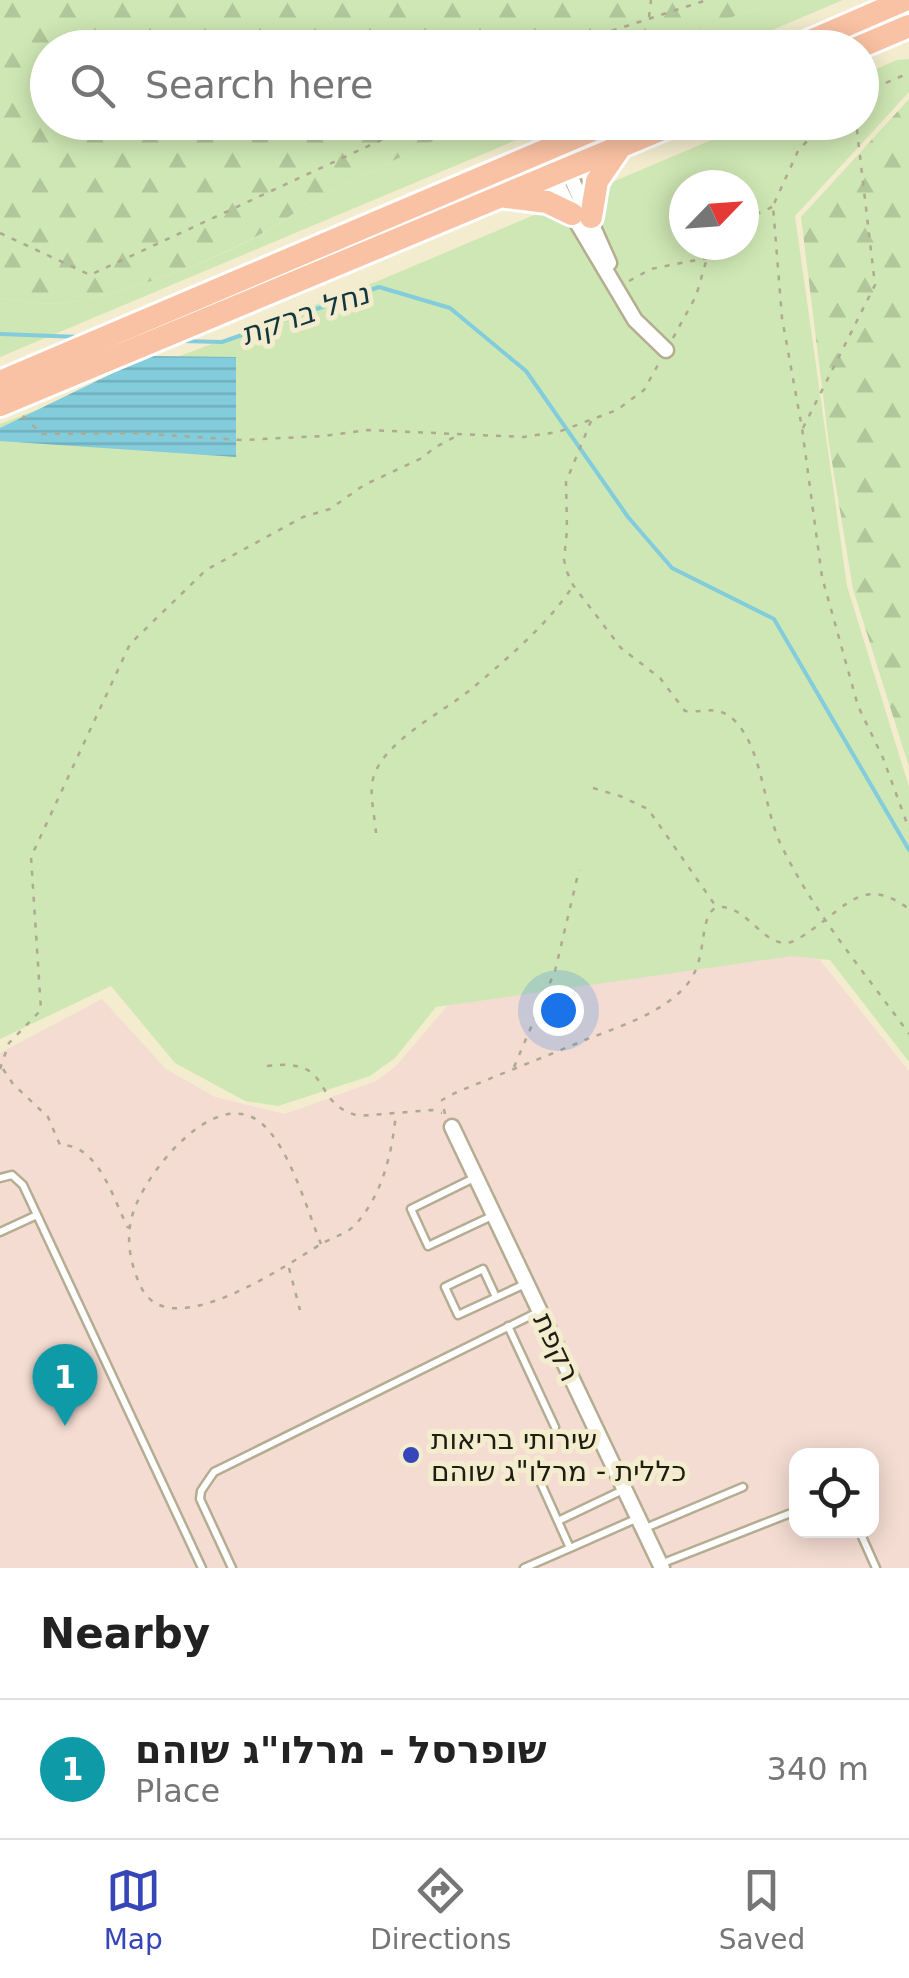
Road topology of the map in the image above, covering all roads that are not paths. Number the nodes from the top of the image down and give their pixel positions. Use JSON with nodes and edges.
{"nodes":[{"id":1,"x":905,"y":0,"type":"edge"},
{"id":2,"x":909,"y":26,"type":"edge"},
{"id":3,"x":836,"y":30,"type":"edge"},
{"id":4,"x":879,"y":39,"type":"edge"},
{"id":5,"x":566,"y":140,"type":"edge"},
{"id":6,"x":637,"y":140,"type":"edge"},
{"id":7,"x":551,"y":146,"type":"junction"},
{"id":8,"x":621,"y":147,"type":"junction"},
{"id":9,"x":561,"y":172,"type":"junction"},
{"id":10,"x":502,"y":197,"type":"junction"},
{"id":11,"x":582,"y":216,"type":"junction"},
{"id":12,"x":626,"y":306,"type":"junction"},
{"id":13,"x":666,"y":350,"type":"road end"},
{"id":14,"x":0,"y":382,"type":"edge"},
{"id":15,"x":0,"y":405,"type":"edge"},
{"id":16,"x":452,"y":1127,"type":"dead end"},
{"id":17,"x":476,"y":1177,"type":"junction"},
{"id":18,"x":0,"y":1178,"type":"edge"},
{"id":19,"x":37,"y":1215,"type":"junction"},
{"id":20,"x":494,"y":1216,"type":"junction"},
{"id":21,"x":0,"y":1232,"type":"edge"},
{"id":22,"x":526,"y":1283,"type":"junction"},
{"id":23,"x":496,"y":1297,"type":"junction"},
{"id":24,"x":539,"y":1311,"type":"junction"},
{"id":25,"x":508,"y":1326,"type":"junction"},
{"id":26,"x":555,"y":1427,"type":"dead end"},
{"id":27,"x":534,"y":1468,"type":"dead end"},
{"id":28,"x":743,"y":1488,"type":"dead end"},
{"id":29,"x":624,"y":1489,"type":"junction"},
{"id":30,"x":789,"y":1514,"type":"edge"},
{"id":31,"x":558,"y":1521,"type":"junction"},
{"id":32,"x":641,"y":1523,"type":"junction"},
{"id":33,"x":863,"y":1538,"type":"edge"},
{"id":34,"x":570,"y":1548,"type":"junction"},
{"id":35,"x":661,"y":1566,"type":"edge"},
{"id":36,"x":202,"y":1568,"type":"edge"},
{"id":37,"x":232,"y":1568,"type":"edge"},
{"id":38,"x":524,"y":1568,"type":"edge"},
{"id":39,"x":876,"y":1568,"type":"edge"}],
"edges":[{"from":1,"to":3,"type":"main road"},
{"from":2,"to":4,"type":"main road"},
{"from":5,"to":7,"type":"main road"},
{"from":6,"to":8,"type":"main road"},
{"from":7,"to":9,"type":"street"},
{"from":7,"to":14,"type":"main road"},
{"from":8,"to":9,"type":"main road"},
{"from":8,"to":11,"type":"main road"},
{"from":9,"to":10,"type":"main road"},
{"from":9,"to":11,"type":"street"},
{"from":10,"to":11,"type":"main road"},
{"from":10,"to":15,"type":"main road"},
{"from":11,"to":12,"type":"street"},
{"from":11,"to":12,"type":"street"},
{"from":12,"to":13,"type":"street"},
{"from":16,"to":17,"type":"street","name":"רקפת"},
{"from":17,"to":20,"type":"street","name":"רקפת"},
{"from":17,"to":20,"type":"lane"},
{"from":18,"to":19,"type":"lane"},
{"from":19,"to":21,"type":"lane"},
{"from":19,"to":36,"type":"lane"},
{"from":20,"to":22,"type":"street","name":"רקפת"},
{"from":22,"to":23,"type":"lane"},
{"from":22,"to":24,"type":"street","name":"רקפת"},
{"from":23,"to":23,"type":"lane"},
{"from":24,"to":25,"type":"lane"},
{"from":24,"to":29,"type":"street","name":"רקפת"},
{"from":25,"to":26,"type":"lane"},
{"from":25,"to":37,"type":"lane"},
{"from":27,"to":31,"type":"lane"},
{"from":28,"to":32,"type":"lane"},
{"from":29,"to":31,"type":"lane"},
{"from":29,"to":32,"type":"street","name":"רקפת"},
{"from":30,"to":35,"type":"lane"},
{"from":31,"to":34,"type":"lane"},
{"from":32,"to":34,"type":"lane"},
{"from":32,"to":35,"type":"street","name":"רקפת"},
{"from":33,"to":39,"type":"lane"},
{"from":34,"to":38,"type":"lane"}]}
